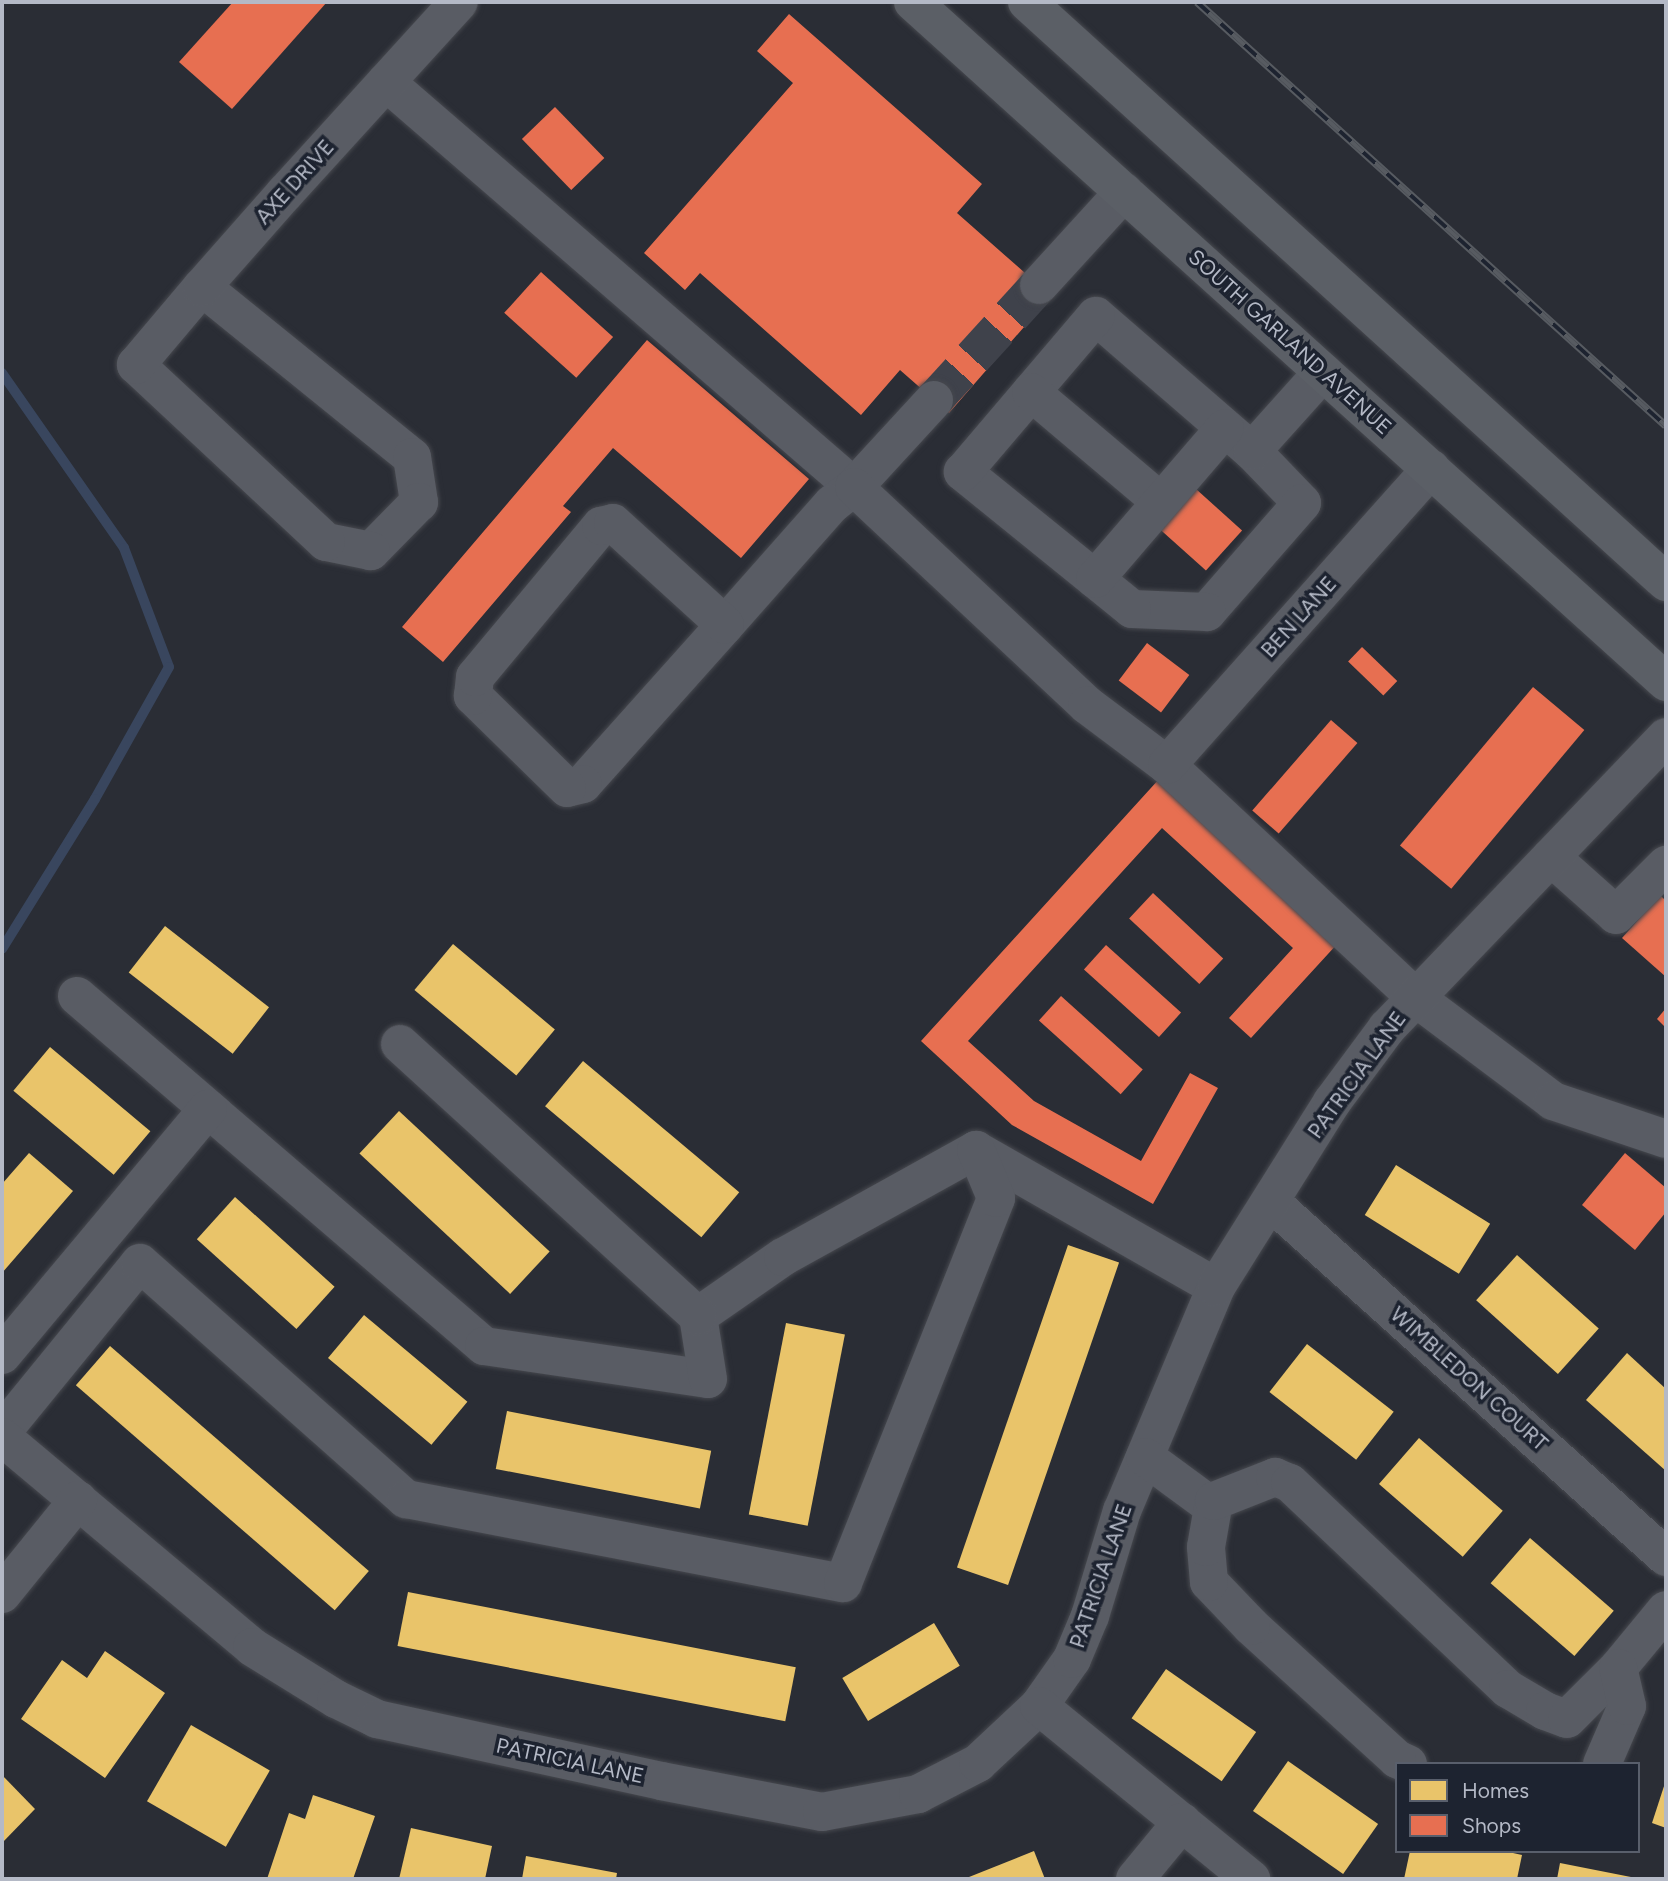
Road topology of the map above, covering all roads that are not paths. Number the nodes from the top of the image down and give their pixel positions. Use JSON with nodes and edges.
{"nodes":[{"id":1,"x":458,"y":2,"type":"edge"},
{"id":2,"x":913,"y":2,"type":"edge"},
{"id":3,"x":1027,"y":2,"type":"edge"},
{"id":4,"x":386,"y":82,"type":"junction"},
{"id":5,"x":1124,"y":192,"type":"junction"},
{"id":6,"x":1039,"y":285,"type":"tunnel mouth"},
{"id":7,"x":202,"y":286,"type":"junction"},
{"id":8,"x":1323,"y":372,"type":"junction"},
{"id":9,"x":1031,"y":391,"type":"junction"},
{"id":10,"x":933,"y":400,"type":"tunnel mouth"},
{"id":11,"x":1239,"y":439,"type":"junction"},
{"id":12,"x":1431,"y":469,"type":"junction"},
{"id":13,"x":854,"y":487,"type":"junction"},
{"id":14,"x":1161,"y":502,"type":"junction"},
{"id":15,"x":1095,"y":579,"type":"junction"},
{"id":16,"x":1666,"y":582,"type":"edge"},
{"id":17,"x":724,"y":625,"type":"junction"},
{"id":18,"x":1666,"y":682,"type":"edge"},
{"id":19,"x":1666,"y":737,"type":"edge"},
{"id":20,"x":1167,"y":765,"type":"junction"},
{"id":21,"x":1551,"y":857,"type":"junction"},
{"id":22,"x":1666,"y":865,"type":"edge"},
{"id":23,"x":77,"y":996,"type":"dead end"},
{"id":24,"x":1416,"y":998,"type":"junction"},
{"id":25,"x":400,"y":1044,"type":"dead end"},
{"id":26,"x":208,"y":1109,"type":"junction"},
{"id":27,"x":1666,"y":1139,"type":"edge"},
{"id":28,"x":976,"y":1150,"type":"junction"},
{"id":29,"x":1270,"y":1202,"type":"junction"},
{"id":30,"x":1216,"y":1287,"type":"junction"},
{"id":31,"x":698,"y":1316,"type":"junction"},
{"id":32,"x":2,"y":1355,"type":"edge"},
{"id":33,"x":2,"y":1432,"type":"edge"},
{"id":34,"x":2,"y":1437,"type":"edge"},
{"id":35,"x":1145,"y":1457,"type":"junction"},
{"id":36,"x":78,"y":1500,"type":"junction"},
{"id":37,"x":1213,"y":1507,"type":"junction"},
{"id":38,"x":1666,"y":1557,"type":"edge"},
{"id":39,"x":2,"y":1594,"type":"edge"},
{"id":40,"x":1666,"y":1610,"type":"edge"},
{"id":41,"x":1618,"y":1668,"type":"junction"},
{"id":42,"x":1039,"y":1706,"type":"junction"},
{"id":43,"x":1404,"y":1762,"type":"edge"},
{"id":44,"x":1603,"y":1762,"type":"edge"},
{"id":45,"x":1182,"y":1822,"type":"junction"},
{"id":46,"x":1135,"y":1879,"type":"edge"},
{"id":47,"x":1251,"y":1879,"type":"edge"}],
"edges":[{"from":1,"to":4,"type":"street","name":"AXE DRIVE"},
{"from":2,"to":5,"type":"main road","name":"SOUTH GARLAND AVENUE"},
{"from":3,"to":16,"type":"main road"},
{"from":4,"to":7,"type":"street","name":"AXE DRIVE"},
{"from":4,"to":13,"type":"street"},
{"from":5,"to":6,"type":"street"},
{"from":5,"to":8,"type":"main road","name":"SOUTH GARLAND AVENUE"},
{"from":7,"to":7,"type":"street","name":"AXE DRIVE"},
{"from":8,"to":11,"type":"street"},
{"from":8,"to":12,"type":"main road","name":"SOUTH GARLAND AVENUE"},
{"from":9,"to":11,"type":"street"},
{"from":9,"to":14,"type":"street"},
{"from":9,"to":15,"type":"street"},
{"from":10,"to":13,"type":"street"},
{"from":11,"to":14,"type":"street"},
{"from":11,"to":15,"type":"street"},
{"from":12,"to":18,"type":"main road","name":"SOUTH GARLAND AVENUE"},
{"from":12,"to":20,"type":"street","name":"BEN LANE"},
{"from":13,"to":17,"type":"street"},
{"from":13,"to":20,"type":"street"},
{"from":14,"to":15,"type":"street"},
{"from":17,"to":17,"type":"street"},
{"from":19,"to":21,"type":"street","name":"PATRICIA LANE"},
{"from":20,"to":24,"type":"street"},
{"from":21,"to":22,"type":"street"},
{"from":21,"to":24,"type":"street","name":"PATRICIA LANE"},
{"from":23,"to":26,"type":"street"},
{"from":24,"to":27,"type":"street"},
{"from":24,"to":29,"type":"street","name":"PATRICIA LANE"},
{"from":25,"to":31,"type":"street"},
{"from":26,"to":31,"type":"street"},
{"from":26,"to":32,"type":"street"},
{"from":28,"to":30,"type":"street"},
{"from":28,"to":31,"type":"street"},
{"from":28,"to":33,"type":"street"},
{"from":29,"to":30,"type":"street","name":"PATRICIA LANE"},
{"from":29,"to":38,"type":"street","name":"WIMBLEDON COURT"},
{"from":30,"to":35,"type":"street","name":"PATRICIA LANE"},
{"from":34,"to":36,"type":"street","name":"PATRICIA LANE"},
{"from":35,"to":37,"type":"street"},
{"from":35,"to":42,"type":"street","name":"PATRICIA LANE"},
{"from":36,"to":39,"type":"street"},
{"from":36,"to":42,"type":"street","name":"PATRICIA LANE"},
{"from":37,"to":41,"type":"street"},
{"from":37,"to":43,"type":"street"},
{"from":40,"to":41,"type":"street"},
{"from":41,"to":44,"type":"street"},
{"from":42,"to":45,"type":"street"},
{"from":45,"to":46,"type":"street"},
{"from":45,"to":47,"type":"street"}]}
